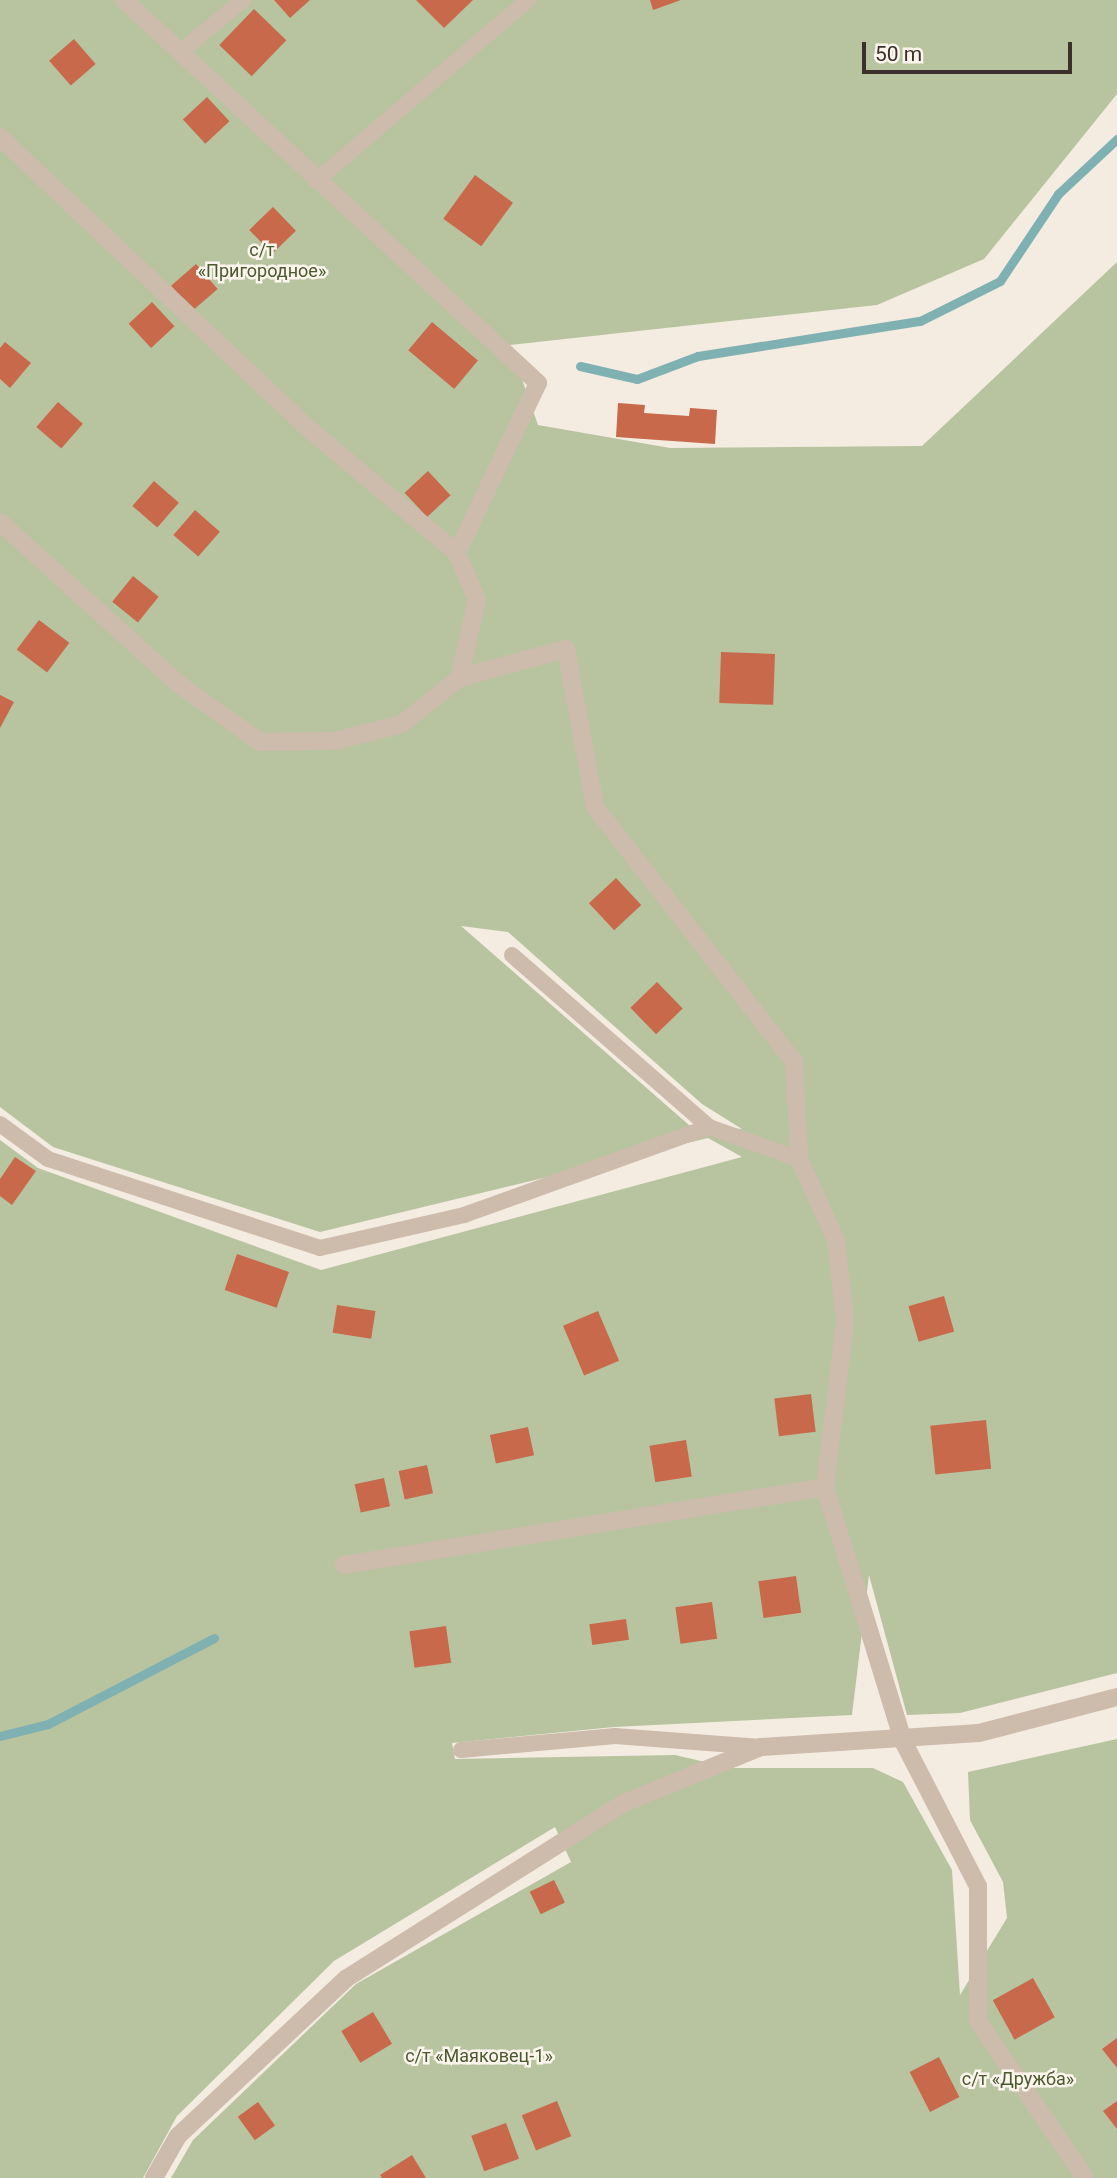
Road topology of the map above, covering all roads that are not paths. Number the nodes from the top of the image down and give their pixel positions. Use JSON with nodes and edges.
{"nodes":[{"id":1,"x":124,"y":0,"type":"edge"},
{"id":2,"x":243,"y":0,"type":"edge"},
{"id":3,"x":528,"y":0,"type":"edge"},
{"id":4,"x":179,"y":53,"type":"junction"},
{"id":5,"x":0,"y":137,"type":"edge"},
{"id":6,"x":316,"y":181,"type":"junction"},
{"id":7,"x":0,"y":522,"type":"edge"},
{"id":8,"x":457,"y":552,"type":"junction"},
{"id":9,"x":459,"y":678,"type":"junction"},
{"id":10,"x":512,"y":955,"type":"dead end"},
{"id":11,"x":0,"y":1124,"type":"edge"},
{"id":12,"x":709,"y":1127,"type":"junction"},
{"id":13,"x":799,"y":1159,"type":"junction"},
{"id":14,"x":825,"y":1487,"type":"junction"},
{"id":15,"x":344,"y":1565,"type":"dead end"},
{"id":16,"x":1117,"y":1697,"type":"edge"},
{"id":17,"x":903,"y":1741,"type":"junction"},
{"id":18,"x":761,"y":1747,"type":"junction"},
{"id":19,"x":461,"y":1750,"type":"dead end"},
{"id":20,"x":154,"y":2178,"type":"edge"},
{"id":21,"x":1085,"y":2178,"type":"edge"}],
"edges":[{"from":1,"to":4,"type":"street"},
{"from":2,"to":4,"type":"lane"},
{"from":3,"to":6,"type":"lane"},
{"from":4,"to":6,"type":"street"},
{"from":5,"to":8,"type":"street"},
{"from":6,"to":8,"type":"street"},
{"from":7,"to":9,"type":"street"},
{"from":8,"to":9,"type":"street"},
{"from":9,"to":13,"type":"street"},
{"from":10,"to":12,"type":"lane"},
{"from":11,"to":12,"type":"lane"},
{"from":12,"to":13,"type":"lane"},
{"from":13,"to":14,"type":"street"},
{"from":14,"to":15,"type":"street"},
{"from":14,"to":17,"type":"street"},
{"from":16,"to":17,"type":"street"},
{"from":17,"to":18,"type":"street"},
{"from":17,"to":21,"type":"street"},
{"from":18,"to":19,"type":"lane"},
{"from":18,"to":20,"type":"street"}]}
